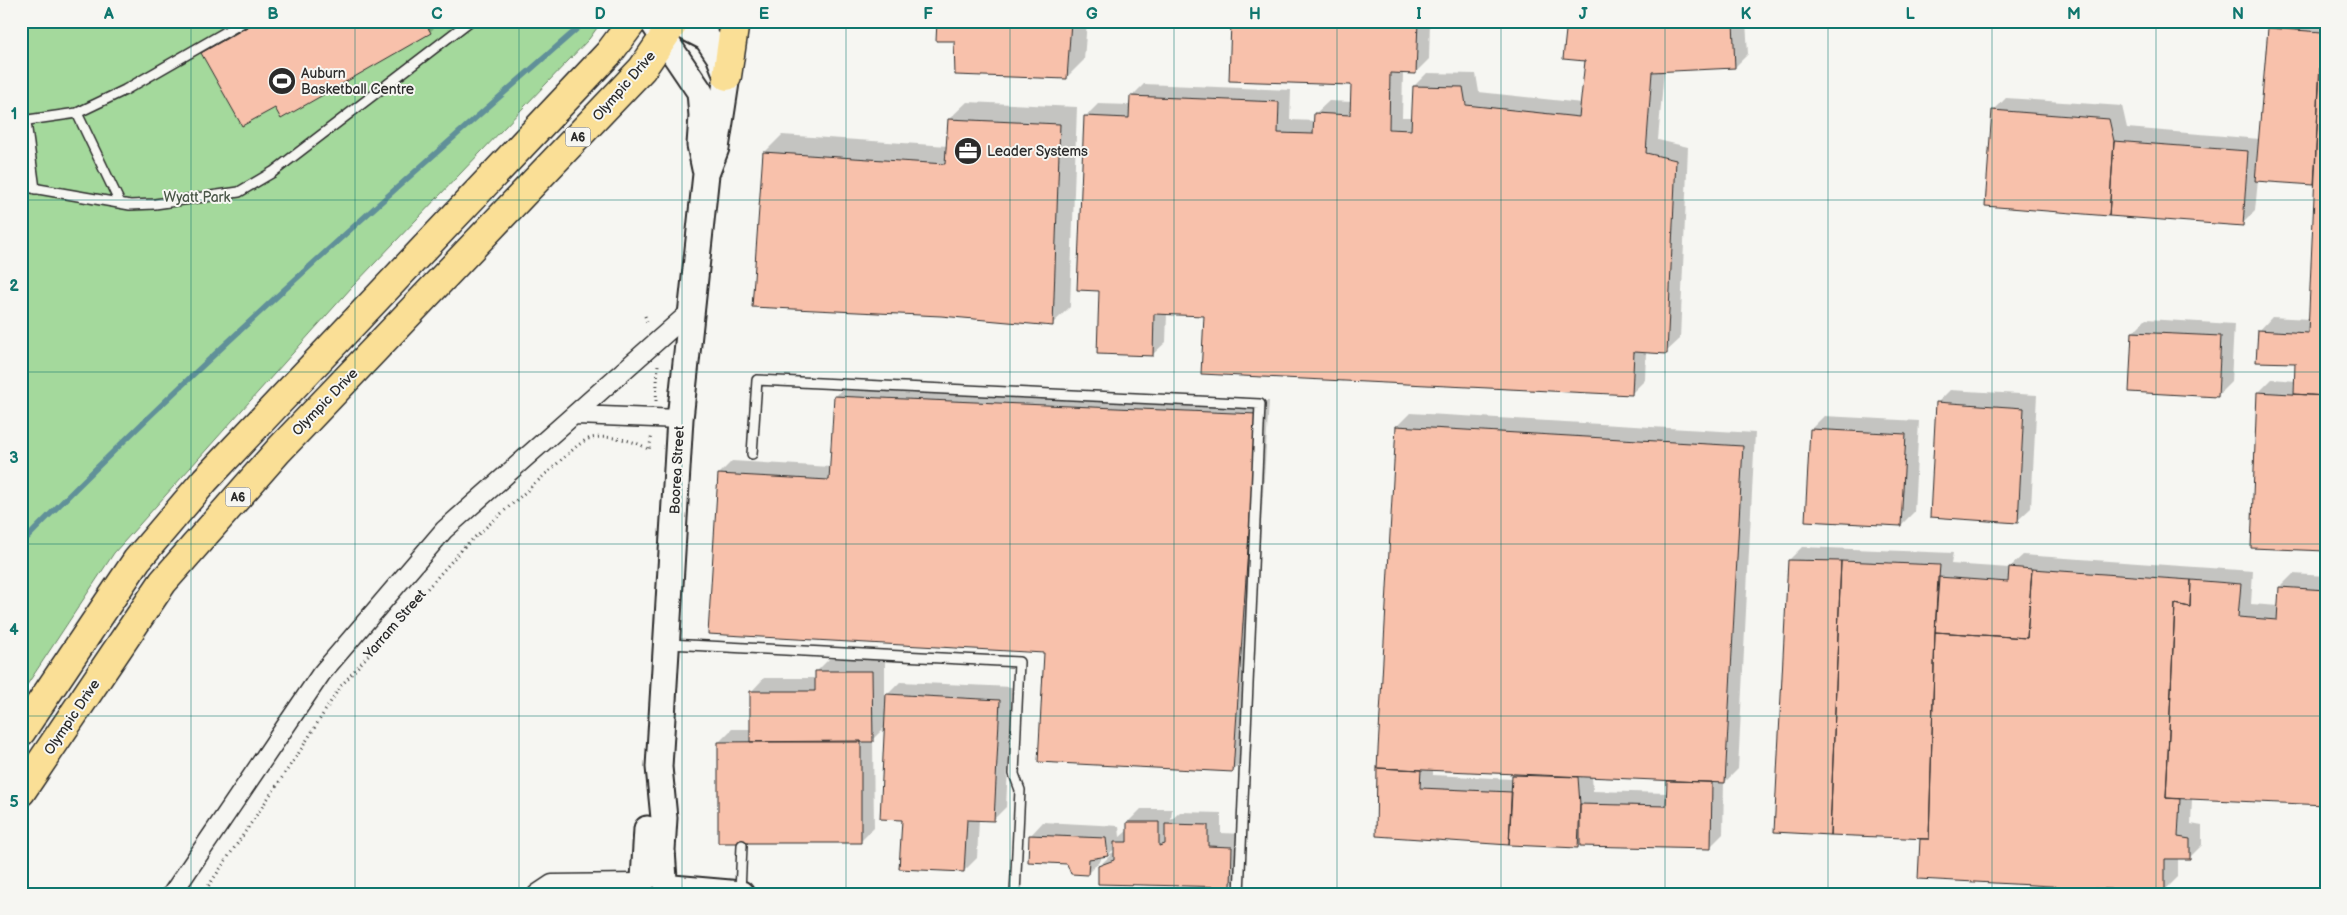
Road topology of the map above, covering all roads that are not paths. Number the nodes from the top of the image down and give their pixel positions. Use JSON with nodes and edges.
{"nodes":[{"id":1,"x":245,"y":21,"type":"edge"},
{"id":2,"x":633,"y":21,"type":"edge"},
{"id":3,"x":735,"y":21,"type":"edge"},
{"id":4,"x":468,"y":22,"type":"edge"},
{"id":5,"x":668,"y":25,"type":"edge"},
{"id":6,"x":727,"y":76,"type":"junction"},
{"id":7,"x":77,"y":113,"type":"junction"},
{"id":8,"x":23,"y":122,"type":"edge"},
{"id":9,"x":706,"y":174,"type":"junction"},
{"id":10,"x":21,"y":186,"type":"edge"},
{"id":11,"x":35,"y":189,"type":"junction"},
{"id":12,"x":120,"y":203,"type":"junction"},
{"id":13,"x":691,"y":311,"type":"junction"},
{"id":14,"x":576,"y":415,"type":"junction"},
{"id":15,"x":680,"y":420,"type":"junction"},
{"id":16,"x":752,"y":454,"type":"dead end"},
{"id":17,"x":666,"y":644,"type":"junction"},
{"id":18,"x":21,"y":732,"type":"edge"},
{"id":19,"x":21,"y":792,"type":"edge"},
{"id":20,"x":742,"y":846,"type":"dead end"},
{"id":21,"x":655,"y":886,"type":"edge"},
{"id":22,"x":172,"y":894,"type":"edge"},
{"id":23,"x":538,"y":894,"type":"edge"},
{"id":24,"x":741,"y":894,"type":"edge"},
{"id":25,"x":1015,"y":894,"type":"edge"},
{"id":26,"x":1239,"y":894,"type":"edge"}],
"edges":[{"from":1,"to":7,"type":"lane"},
{"from":2,"to":18,"type":"highway","number":"A6"},
{"from":3,"to":6,"type":"highway"},
{"from":4,"to":12,"type":"lane"},
{"from":5,"to":6,"type":"street"},
{"from":5,"to":9,"type":"street","name":"Boorea Street"},
{"from":5,"to":19,"type":"highway","name":"Olympic Drive","number":"A6"},
{"from":6,"to":9,"type":"street","name":"Boorea Street"},
{"from":7,"to":8,"type":"lane"},
{"from":7,"to":12,"type":"lane"},
{"from":8,"to":11,"type":"lane"},
{"from":9,"to":13,"type":"street","name":"Boorea Street"},
{"from":10,"to":11,"type":"lane"},
{"from":11,"to":12,"type":"lane"},
{"from":13,"to":14,"type":"street","name":"Yarram Street"},
{"from":13,"to":15,"type":"street","name":"Boorea Street"},
{"from":14,"to":15,"type":"street"},
{"from":14,"to":22,"type":"street","name":"Yarram Street"},
{"from":15,"to":17,"type":"street","name":"Boorea Street"},
{"from":16,"to":26,"type":"lane"},
{"from":17,"to":21,"type":"street","name":"Boorea Street"},
{"from":17,"to":25,"type":"lane"},
{"from":20,"to":24,"type":"lane"},
{"from":21,"to":23,"type":"street"},
{"from":21,"to":24,"type":"street"}]}
